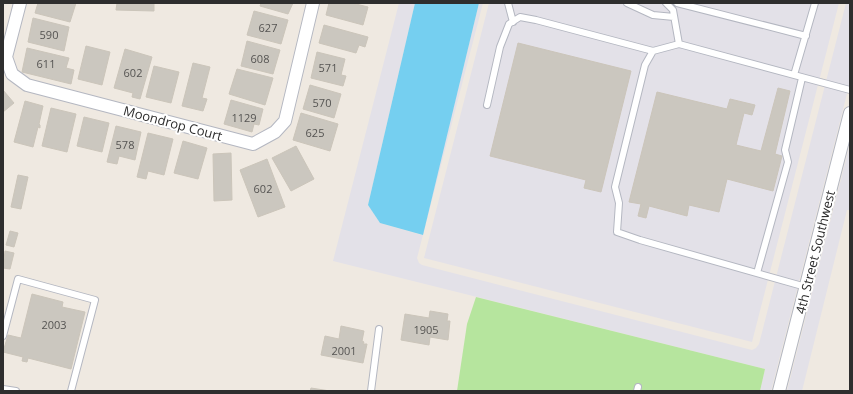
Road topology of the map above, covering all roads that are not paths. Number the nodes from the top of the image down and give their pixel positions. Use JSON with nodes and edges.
{"nodes":[{"id":1,"x":20,"y":3,"type":"edge"},
{"id":2,"x":313,"y":3,"type":"edge"},
{"id":3,"x":508,"y":3,"type":"edge"},
{"id":4,"x":627,"y":3,"type":"edge"},
{"id":5,"x":666,"y":3,"type":"edge"},
{"id":6,"x":677,"y":3,"type":"edge"},
{"id":7,"x":815,"y":3,"type":"edge"},
{"id":8,"x":674,"y":17,"type":"junction"},
{"id":9,"x":513,"y":22,"type":"junction"},
{"id":10,"x":806,"y":36,"type":"junction"},
{"id":11,"x":679,"y":44,"type":"junction"},
{"id":12,"x":653,"y":51,"type":"junction"},
{"id":13,"x":794,"y":76,"type":"junction"},
{"id":14,"x":802,"y":78,"type":"junction"},
{"id":15,"x":850,"y":90,"type":"edge"},
{"id":16,"x":487,"y":105,"type":"dead end"},
{"id":17,"x":850,"y":114,"type":"edge"},
{"id":18,"x":757,"y":273,"type":"junction"},
{"id":19,"x":806,"y":287,"type":"junction"},
{"id":20,"x":379,"y":329,"type":"dead end"},
{"id":21,"x":3,"y":336,"type":"edge"},
{"id":22,"x":3,"y":389,"type":"edge"},
{"id":23,"x":16,"y":391,"type":"edge"},
{"id":24,"x":71,"y":391,"type":"edge"},
{"id":25,"x":371,"y":391,"type":"edge"},
{"id":26,"x":779,"y":391,"type":"edge"}],
"edges":[{"from":1,"to":2,"type":"street","name":"Moondrop Court"},
{"from":3,"to":9,"type":"lane"},
{"from":4,"to":8,"type":"lane"},
{"from":5,"to":8,"type":"lane"},
{"from":6,"to":10,"type":"lane"},
{"from":7,"to":10,"type":"lane"},
{"from":8,"to":11,"type":"lane"},
{"from":9,"to":12,"type":"lane"},
{"from":9,"to":16,"type":"lane"},
{"from":10,"to":13,"type":"lane"},
{"from":11,"to":12,"type":"lane"},
{"from":11,"to":13,"type":"lane"},
{"from":12,"to":18,"type":"lane"},
{"from":13,"to":14,"type":"lane"},
{"from":14,"to":15,"type":"lane"},
{"from":14,"to":18,"type":"lane"},
{"from":17,"to":19,"type":"street","name":"4th Street Southwest"},
{"from":18,"to":19,"type":"lane"},
{"from":19,"to":26,"type":"street","name":"4th Street Southwest"},
{"from":20,"to":25,"type":"lane"},
{"from":21,"to":24,"type":"lane"},
{"from":22,"to":23,"type":"lane"}]}
